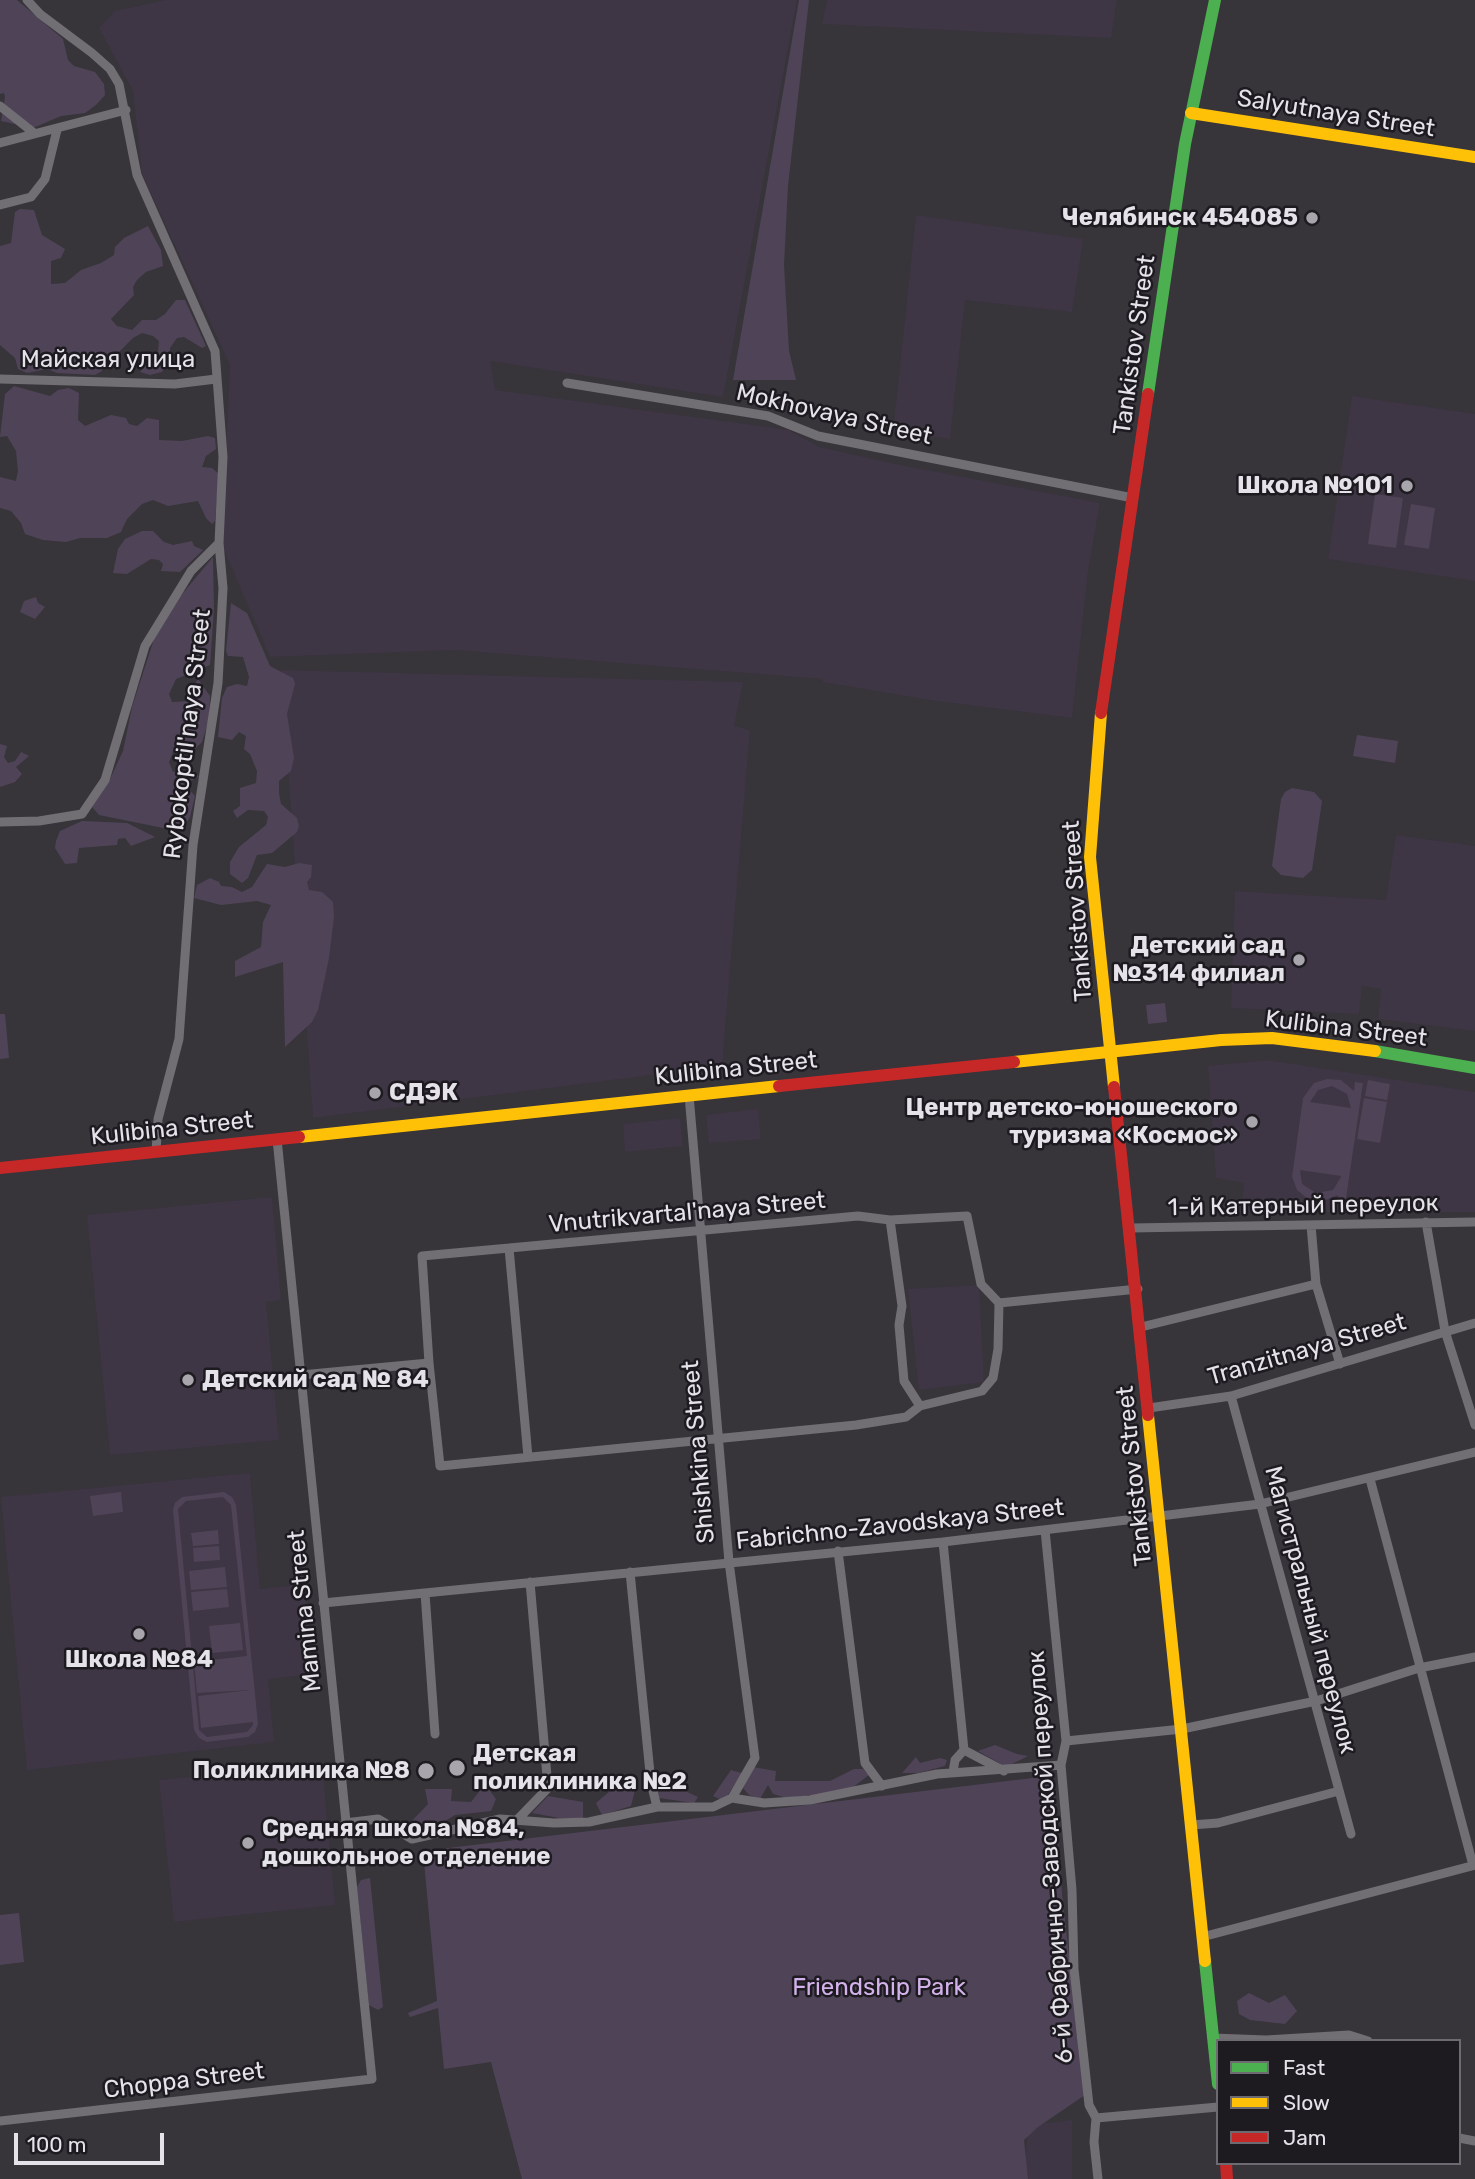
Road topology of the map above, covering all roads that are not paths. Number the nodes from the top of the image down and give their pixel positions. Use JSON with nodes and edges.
{"nodes":[{"id":1,"x":27,"y":0,"type":"edge"},
{"id":2,"x":1215,"y":0,"type":"edge"},
{"id":3,"x":1,"y":106,"type":"edge"},
{"id":4,"x":126,"y":110,"type":"junction"},
{"id":5,"x":1191,"y":113,"type":"junction"},
{"id":6,"x":57,"y":130,"type":"junction"},
{"id":7,"x":34,"y":133,"type":"junction"},
{"id":8,"x":0,"y":143,"type":"edge"},
{"id":9,"x":1475,"y":157,"type":"edge"},
{"id":10,"x":0,"y":205,"type":"edge"},
{"id":11,"x":0,"y":379,"type":"edge"},
{"id":12,"x":216,"y":379,"type":"junction"},
{"id":13,"x":567,"y":383,"type":"dead end"},
{"id":14,"x":1133,"y":498,"type":"junction"},
{"id":15,"x":219,"y":543,"type":"junction"},
{"id":16,"x":0,"y":822,"type":"edge"},
{"id":17,"x":1109,"y":1050,"type":"junction"},
{"id":18,"x":1475,"y":1068,"type":"edge"},
{"id":19,"x":689,"y":1095,"type":"junction"},
{"id":20,"x":277,"y":1139,"type":"junction"},
{"id":21,"x":156,"y":1152,"type":"junction"},
{"id":22,"x":0,"y":1168,"type":"edge"},
{"id":23,"x":890,"y":1220,"type":"junction"},
{"id":24,"x":1426,"y":1222,"type":"junction"},
{"id":25,"x":1475,"y":1222,"type":"edge"},
{"id":26,"x":1311,"y":1225,"type":"junction"},
{"id":27,"x":1131,"y":1228,"type":"junction"},
{"id":28,"x":698,"y":1231,"type":"junction"},
{"id":29,"x":509,"y":1248,"type":"junction"},
{"id":30,"x":1315,"y":1284,"type":"junction"},
{"id":31,"x":1138,"y":1289,"type":"junction"},
{"id":32,"x":999,"y":1303,"type":"junction"},
{"id":33,"x":1475,"y":1323,"type":"edge"},
{"id":34,"x":1141,"y":1327,"type":"junction"},
{"id":35,"x":1445,"y":1331,"type":"junction"},
{"id":36,"x":429,"y":1363,"type":"junction"},
{"id":37,"x":1340,"y":1364,"type":"junction"},
{"id":38,"x":301,"y":1375,"type":"junction"},
{"id":39,"x":1231,"y":1395,"type":"junction"},
{"id":40,"x":920,"y":1406,"type":"junction"},
{"id":41,"x":1149,"y":1408,"type":"junction"},
{"id":42,"x":1475,"y":1425,"type":"edge"},
{"id":43,"x":720,"y":1437,"type":"junction"},
{"id":44,"x":1475,"y":1452,"type":"edge"},
{"id":45,"x":528,"y":1457,"type":"junction"},
{"id":46,"x":1370,"y":1479,"type":"junction"},
{"id":47,"x":1260,"y":1504,"type":"junction"},
{"id":48,"x":1159,"y":1515,"type":"junction"},
{"id":49,"x":1045,"y":1530,"type":"junction"},
{"id":50,"x":943,"y":1542,"type":"junction"},
{"id":51,"x":838,"y":1551,"type":"junction"},
{"id":52,"x":729,"y":1562,"type":"junction"},
{"id":53,"x":630,"y":1572,"type":"junction"},
{"id":54,"x":530,"y":1582,"type":"junction"},
{"id":55,"x":425,"y":1593,"type":"junction"},
{"id":56,"x":323,"y":1603,"type":"junction"},
{"id":57,"x":1475,"y":1657,"type":"edge"},
{"id":58,"x":1419,"y":1668,"type":"junction"},
{"id":59,"x":1316,"y":1701,"type":"junction"},
{"id":60,"x":1182,"y":1729,"type":"junction"},
{"id":61,"x":435,"y":1734,"type":"dead end"},
{"id":62,"x":1066,"y":1741,"type":"junction"},
{"id":63,"x":964,"y":1749,"type":"junction"},
{"id":64,"x":1061,"y":1765,"type":"junction"},
{"id":65,"x":1004,"y":1771,"type":"junction"},
{"id":66,"x":953,"y":1772,"type":"junction"},
{"id":67,"x":882,"y":1786,"type":"junction"},
{"id":68,"x":1339,"y":1791,"type":"junction"},
{"id":69,"x":732,"y":1798,"type":"junction"},
{"id":70,"x":657,"y":1807,"type":"junction"},
{"id":71,"x":519,"y":1819,"type":"junction"},
{"id":72,"x":345,"y":1823,"type":"junction"},
{"id":73,"x":1191,"y":1825,"type":"junction"},
{"id":74,"x":1351,"y":1834,"type":"dead end"},
{"id":75,"x":1474,"y":1865,"type":"edge"},
{"id":76,"x":1202,"y":1937,"type":"junction"},
{"id":77,"x":1213,"y":2038,"type":"junction"},
{"id":78,"x":1240,"y":2039,"type":"edge"},
{"id":79,"x":1283,"y":2039,"type":"edge"},
{"id":80,"x":1362,"y":2039,"type":"edge"},
{"id":81,"x":1216,"y":2066,"type":"edge"},
{"id":82,"x":372,"y":2079,"type":"joint"},
{"id":83,"x":1216,"y":2107,"type":"edge"},
{"id":84,"x":1096,"y":2118,"type":"junction"},
{"id":85,"x":0,"y":2121,"type":"edge"},
{"id":86,"x":1098,"y":2179,"type":"edge"}],
"edges":[{"from":1,"to":4,"type":"street","name":"Rybokoptil'naya Street"},
{"from":2,"to":5,"type":"main road","name":"Tankistov Street"},
{"from":3,"to":7,"type":"street"},
{"from":4,"to":6,"type":"street"},
{"from":4,"to":12,"type":"street","name":"Rybokoptil'naya Street"},
{"from":5,"to":9,"type":"main road","name":"Salyutnaya Street"},
{"from":5,"to":14,"type":"main road","name":"Tankistov Street"},
{"from":6,"to":7,"type":"street"},
{"from":6,"to":10,"type":"street"},
{"from":7,"to":8,"type":"street"},
{"from":11,"to":12,"type":"street","name":"Майская улица"},
{"from":12,"to":15,"type":"street","name":"Rybokoptil'naya Street"},
{"from":13,"to":14,"type":"street","name":"Mokhovaya Street"},
{"from":14,"to":17,"type":"main road","name":"Tankistov Street"},
{"from":15,"to":16,"type":"street"},
{"from":15,"to":21,"type":"street","name":"Rybokoptil'naya Street"},
{"from":17,"to":18,"type":"main road","name":"Kulibina Street"},
{"from":17,"to":19,"type":"main road","name":"Kulibina Street"},
{"from":17,"to":27,"type":"main road","name":"Tankistov Street"},
{"from":19,"to":20,"type":"main road","name":"Kulibina Street"},
{"from":19,"to":28,"type":"street","name":"Shishkina Street"},
{"from":20,"to":21,"type":"main road","name":"Kulibina Street"},
{"from":20,"to":38,"type":"street","name":"Mamina Street"},
{"from":21,"to":22,"type":"main road","name":"Kulibina Street"},
{"from":23,"to":28,"type":"street","name":"Vnutrikvartal'naya Street"},
{"from":23,"to":32,"type":"street","name":"Vnutrikvartal'naya Street"},
{"from":23,"to":40,"type":"street"},
{"from":24,"to":25,"type":"street","name":"1-й Катерный переулок"},
{"from":24,"to":26,"type":"street","name":"1-й Катерный переулок"},
{"from":24,"to":35,"type":"street"},
{"from":26,"to":27,"type":"street","name":"1-й Катерный переулок"},
{"from":26,"to":30,"type":"street"},
{"from":27,"to":31,"type":"main road","name":"Tankistov Street"},
{"from":28,"to":29,"type":"street","name":"Vnutrikvartal'naya Street"},
{"from":28,"to":43,"type":"street","name":"Shishkina Street"},
{"from":29,"to":36,"type":"street","name":"Vnutrikvartal'naya Street"},
{"from":29,"to":45,"type":"street"},
{"from":30,"to":34,"type":"street"},
{"from":30,"to":37,"type":"street"},
{"from":31,"to":32,"type":"street"},
{"from":31,"to":34,"type":"main road","name":"Tankistov Street"},
{"from":32,"to":40,"type":"street","name":"Vnutrikvartal'naya Street"},
{"from":33,"to":35,"type":"street","name":"Tranzitnaya Street"},
{"from":34,"to":41,"type":"main road","name":"Tankistov Street"},
{"from":35,"to":37,"type":"street","name":"Tranzitnaya Street"},
{"from":35,"to":42,"type":"street"},
{"from":36,"to":38,"type":"street"},
{"from":36,"to":45,"type":"street","name":"Vnutrikvartal'naya Street"},
{"from":37,"to":39,"type":"street","name":"Tranzitnaya Street"},
{"from":38,"to":56,"type":"street","name":"Mamina Street"},
{"from":39,"to":41,"type":"street","name":"Tranzitnaya Street"},
{"from":39,"to":47,"type":"street","name":"Магистральный переулок"},
{"from":40,"to":43,"type":"street","name":"Vnutrikvartal'naya Street"},
{"from":41,"to":48,"type":"main road","name":"Tankistov Street"},
{"from":43,"to":45,"type":"street","name":"Vnutrikvartal'naya Street"},
{"from":43,"to":52,"type":"street","name":"Shishkina Street"},
{"from":44,"to":46,"type":"street","name":"Fabrichno-Zavodskaya Street"},
{"from":46,"to":47,"type":"street","name":"Fabrichno-Zavodskaya Street"},
{"from":46,"to":58,"type":"street"},
{"from":47,"to":48,"type":"street","name":"Fabrichno-Zavodskaya Street"},
{"from":47,"to":59,"type":"street","name":"Магистральный переулок"},
{"from":48,"to":49,"type":"street","name":"Fabrichno-Zavodskaya Street"},
{"from":48,"to":60,"type":"main road","name":"Tankistov Street"},
{"from":49,"to":50,"type":"street","name":"Fabrichno-Zavodskaya Street"},
{"from":49,"to":62,"type":"street","name":"6-й Фабрично-Заводской переулок"},
{"from":50,"to":51,"type":"street","name":"Fabrichno-Zavodskaya Street"},
{"from":50,"to":63,"type":"street"},
{"from":51,"to":52,"type":"street","name":"Fabrichno-Zavodskaya Street"},
{"from":51,"to":67,"type":"street"},
{"from":52,"to":53,"type":"street","name":"Fabrichno-Zavodskaya Street"},
{"from":52,"to":69,"type":"street","name":"Shishkina Street"},
{"from":53,"to":54,"type":"street","name":"Fabrichno-Zavodskaya Street"},
{"from":53,"to":70,"type":"street"},
{"from":54,"to":55,"type":"street","name":"Fabrichno-Zavodskaya Street"},
{"from":54,"to":71,"type":"street"},
{"from":55,"to":56,"type":"street","name":"Fabrichno-Zavodskaya Street"},
{"from":55,"to":61,"type":"street"},
{"from":56,"to":72,"type":"street","name":"Mamina Street"},
{"from":57,"to":58,"type":"street"},
{"from":58,"to":59,"type":"street"},
{"from":58,"to":75,"type":"street"},
{"from":59,"to":60,"type":"street"},
{"from":59,"to":68,"type":"street","name":"Магистральный переулок"},
{"from":60,"to":62,"type":"street"},
{"from":60,"to":73,"type":"main road","name":"Tankistov Street"},
{"from":62,"to":64,"type":"street","name":"6-й Фабрично-Заводской переулок"},
{"from":63,"to":65,"type":"street"},
{"from":63,"to":66,"type":"street"},
{"from":64,"to":65,"type":"street"},
{"from":64,"to":84,"type":"street","name":"6-й Фабрично-Заводской переулок"},
{"from":65,"to":66,"type":"street"},
{"from":66,"to":67,"type":"street"},
{"from":67,"to":69,"type":"street"},
{"from":68,"to":73,"type":"street"},
{"from":68,"to":74,"type":"street","name":"Магистральный переулок"},
{"from":69,"to":70,"type":"street"},
{"from":70,"to":71,"type":"street"},
{"from":71,"to":72,"type":"street"},
{"from":72,"to":82,"type":"street","name":"Mamina Street"},
{"from":73,"to":76,"type":"main road","name":"Tankistov Street"},
{"from":75,"to":76,"type":"street"},
{"from":76,"to":77,"type":"main road","name":"Tankistov Street"},
{"from":77,"to":78,"type":"street"},
{"from":77,"to":81,"type":"main road","name":"Tankistov Street"},
{"from":79,"to":80,"type":"street"},
{"from":82,"to":85,"type":"street","name":"Choppa Street"},
{"from":83,"to":84,"type":"street"},
{"from":84,"to":86,"type":"street","name":"6-й Фабрично-Заводской переулок"}]}
